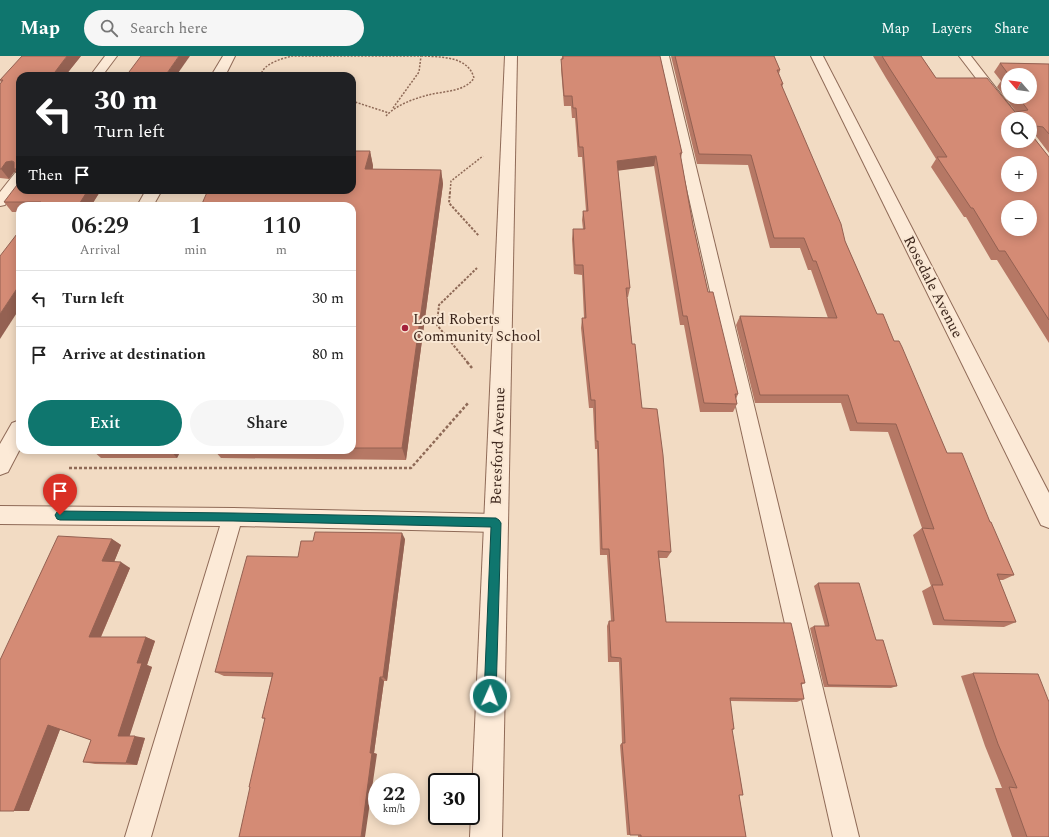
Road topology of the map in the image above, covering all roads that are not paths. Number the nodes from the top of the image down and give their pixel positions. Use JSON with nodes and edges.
{"nodes":[{"id":1,"x":111,"y":56,"type":"edge"},
{"id":2,"x":229,"y":56,"type":"edge"},
{"id":3,"x":511,"y":56,"type":"edge"},
{"id":4,"x":663,"y":56,"type":"edge"},
{"id":5,"x":817,"y":56,"type":"edge"},
{"id":6,"x":965,"y":56,"type":"edge"},
{"id":7,"x":99,"y":72,"type":"edge"},
{"id":8,"x":220,"y":72,"type":"edge"},
{"id":9,"x":1009,"y":112,"type":"edge"},
{"id":10,"x":16,"y":181,"type":"edge"},
{"id":11,"x":0,"y":202,"type":"edge"},
{"id":12,"x":16,"y":436,"type":"edge"},
{"id":13,"x":0,"y":465,"type":"edge"},
{"id":14,"x":0,"y":515,"type":"edge"},
{"id":15,"x":233,"y":517,"type":"junction"},
{"id":16,"x":1049,"y":517,"type":"edge"},
{"id":17,"x":496,"y":523,"type":"junction"},
{"id":18,"x":138,"y":837,"type":"edge"},
{"id":19,"x":486,"y":837,"type":"edge"},
{"id":20,"x":846,"y":837,"type":"edge"}],
"edges":[{"from":1,"to":7,"type":"lane"},
{"from":2,"to":8,"type":"street"},
{"from":3,"to":17,"type":"street","name":"Beresford Avenue"},
{"from":4,"to":20,"type":"lane"},
{"from":5,"to":16,"type":"street","name":"Rosedale Avenue"},
{"from":6,"to":9,"type":"lane"},
{"from":10,"to":11,"type":"lane"},
{"from":12,"to":13,"type":"street"},
{"from":14,"to":15,"type":"lane"},
{"from":15,"to":17,"type":"lane"},
{"from":15,"to":18,"type":"lane"},
{"from":17,"to":19,"type":"street","name":"Beresford Avenue"}]}
